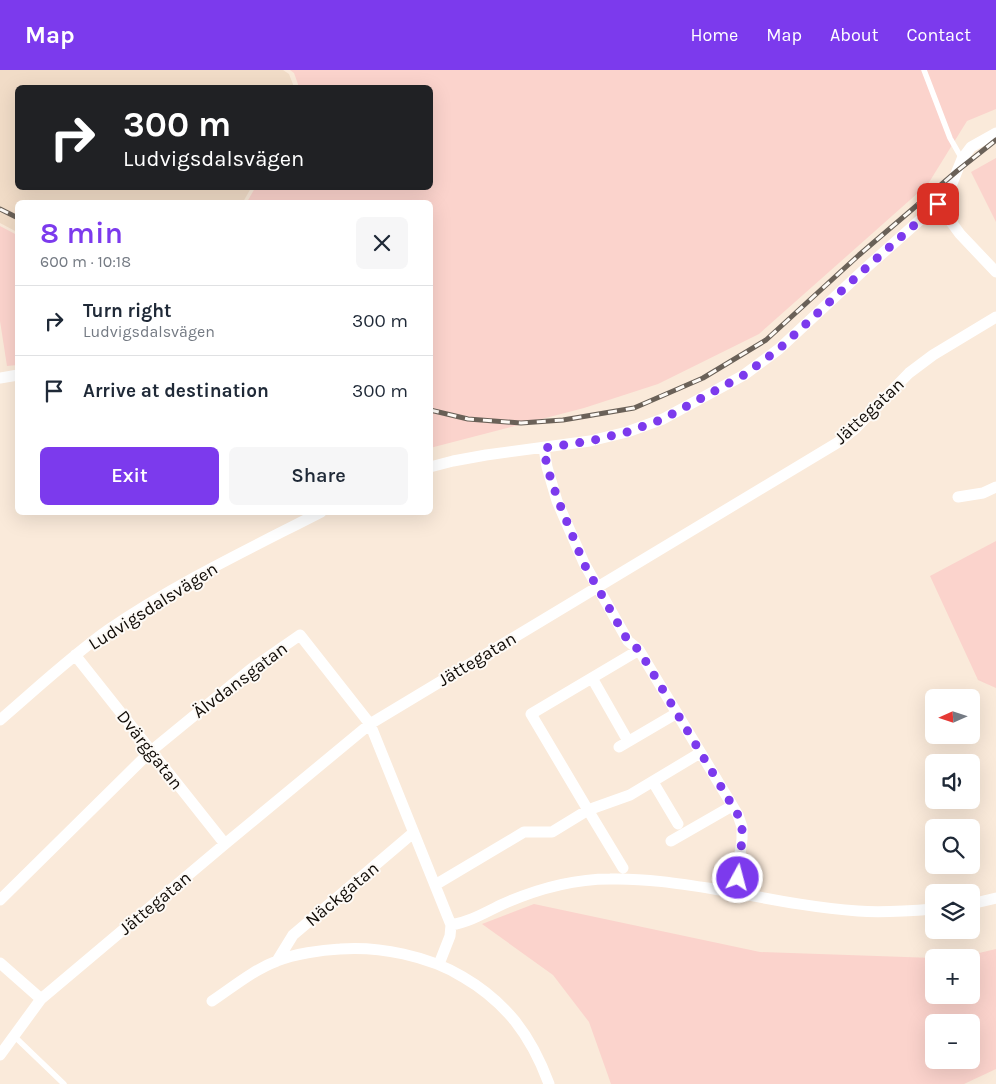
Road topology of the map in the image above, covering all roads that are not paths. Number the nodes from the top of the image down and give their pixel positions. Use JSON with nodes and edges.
{"nodes":[{"id":1,"x":924,"y":70,"type":"edge"},
{"id":2,"x":996,"y":133,"type":"edge"},
{"id":3,"x":962,"y":159,"type":"junction"},
{"id":4,"x":938,"y":204,"type":"junction"},
{"id":5,"x":996,"y":272,"type":"edge"},
{"id":6,"x":996,"y":317,"type":"edge"},
{"id":7,"x":15,"y":376,"type":"edge"},
{"id":8,"x":0,"y":378,"type":"edge"},
{"id":9,"x":544,"y":448,"type":"junction"},
{"id":10,"x":433,"y":466,"type":"edge"},
{"id":11,"x":996,"y":486,"type":"edge"},
{"id":12,"x":958,"y":497,"type":"dead end"},
{"id":13,"x":315,"y":515,"type":"edge"},
{"id":14,"x":597,"y":587,"type":"junction"},
{"id":15,"x":639,"y":650,"type":"junction"},
{"id":16,"x":75,"y":655,"type":"junction"},
{"id":17,"x":592,"y":678,"type":"junction"},
{"id":18,"x":677,"y":713,"type":"junction"},
{"id":19,"x":0,"y":720,"type":"edge"},
{"id":20,"x":370,"y":724,"type":"junction"},
{"id":21,"x":151,"y":751,"type":"junction"},
{"id":22,"x":700,"y":753,"type":"junction"},
{"id":23,"x":653,"y":782,"type":"junction"},
{"id":24,"x":732,"y":806,"type":"junction"},
{"id":25,"x":588,"y":810,"type":"junction"},
{"id":26,"x":678,"y":824,"type":"dead end"},
{"id":27,"x":413,"y":833,"type":"junction"},
{"id":28,"x":671,"y":841,"type":"dead end"},
{"id":29,"x":225,"y":844,"type":"junction"},
{"id":30,"x":623,"y":868,"type":"dead end"},
{"id":31,"x":435,"y":885,"type":"junction"},
{"id":32,"x":736,"y":893,"type":"junction"},
{"id":33,"x":996,"y":898,"type":"edge"},
{"id":34,"x":0,"y":900,"type":"edge"},
{"id":35,"x":980,"y":902,"type":"edge"},
{"id":36,"x":925,"y":910,"type":"edge"},
{"id":37,"x":451,"y":925,"type":"junction"},
{"id":38,"x":277,"y":961,"type":"junction"},
{"id":39,"x":0,"y":963,"type":"edge"},
{"id":40,"x":439,"y":964,"type":"junction"},
{"id":41,"x":41,"y":1000,"type":"junction"},
{"id":42,"x":212,"y":1001,"type":"dead end"},
{"id":43,"x":14,"y":1036,"type":"junction"},
{"id":44,"x":0,"y":1055,"type":"edge"},
{"id":45,"x":64,"y":1084,"type":"edge"},
{"id":46,"x":549,"y":1084,"type":"edge"}],
"edges":[{"from":1,"to":3,"type":"lane"},
{"from":2,"to":3,"type":"street"},
{"from":3,"to":4,"type":"street"},
{"from":4,"to":5,"type":"street"},
{"from":4,"to":9,"type":"street"},
{"from":6,"to":14,"type":"street","name":"Jättegatan"},
{"from":7,"to":8,"type":"street"},
{"from":9,"to":10,"type":"street"},
{"from":9,"to":14,"type":"street"},
{"from":11,"to":12,"type":"street"},
{"from":13,"to":16,"type":"street","name":"Ludvigsdalsvägen"},
{"from":14,"to":15,"type":"street"},
{"from":14,"to":20,"type":"street","name":"Jättegatan"},
{"from":15,"to":17,"type":"street"},
{"from":15,"to":18,"type":"street"},
{"from":16,"to":19,"type":"street","name":"Ludvigsdalsvägen"},
{"from":16,"to":21,"type":"street","name":"Dvärggatan"},
{"from":17,"to":18,"type":"street"},
{"from":17,"to":25,"type":"street"},
{"from":18,"to":22,"type":"street"},
{"from":20,"to":21,"type":"street","name":"Älvdansgatan"},
{"from":20,"to":27,"type":"street","name":"Älvdansgatan"},
{"from":20,"to":29,"type":"street","name":"Jättegatan"},
{"from":21,"to":29,"type":"street","name":"Dvärggatan"},
{"from":21,"to":34,"type":"street","name":"Älvdansgatan"},
{"from":22,"to":23,"type":"street"},
{"from":22,"to":24,"type":"street"},
{"from":23,"to":25,"type":"street"},
{"from":23,"to":26,"type":"street"},
{"from":24,"to":28,"type":"street"},
{"from":24,"to":32,"type":"street"},
{"from":25,"to":30,"type":"street"},
{"from":25,"to":31,"type":"street"},
{"from":27,"to":31,"type":"street","name":"Älvdansgatan"},
{"from":27,"to":38,"type":"street","name":"Näckgatan"},
{"from":29,"to":41,"type":"street","name":"Jättegatan"},
{"from":31,"to":37,"type":"street","name":"Älvdansgatan"},
{"from":32,"to":36,"type":"street"},
{"from":32,"to":37,"type":"street"},
{"from":33,"to":35,"type":"street"},
{"from":37,"to":40,"type":"street"},
{"from":38,"to":40,"type":"street"},
{"from":38,"to":42,"type":"street"},
{"from":39,"to":41,"type":"street"},
{"from":40,"to":46,"type":"street"},
{"from":41,"to":43,"type":"street","name":"Jättegatan"},
{"from":43,"to":44,"type":"street","name":"Jättegatan"},
{"from":43,"to":45,"type":"lane"}]}
